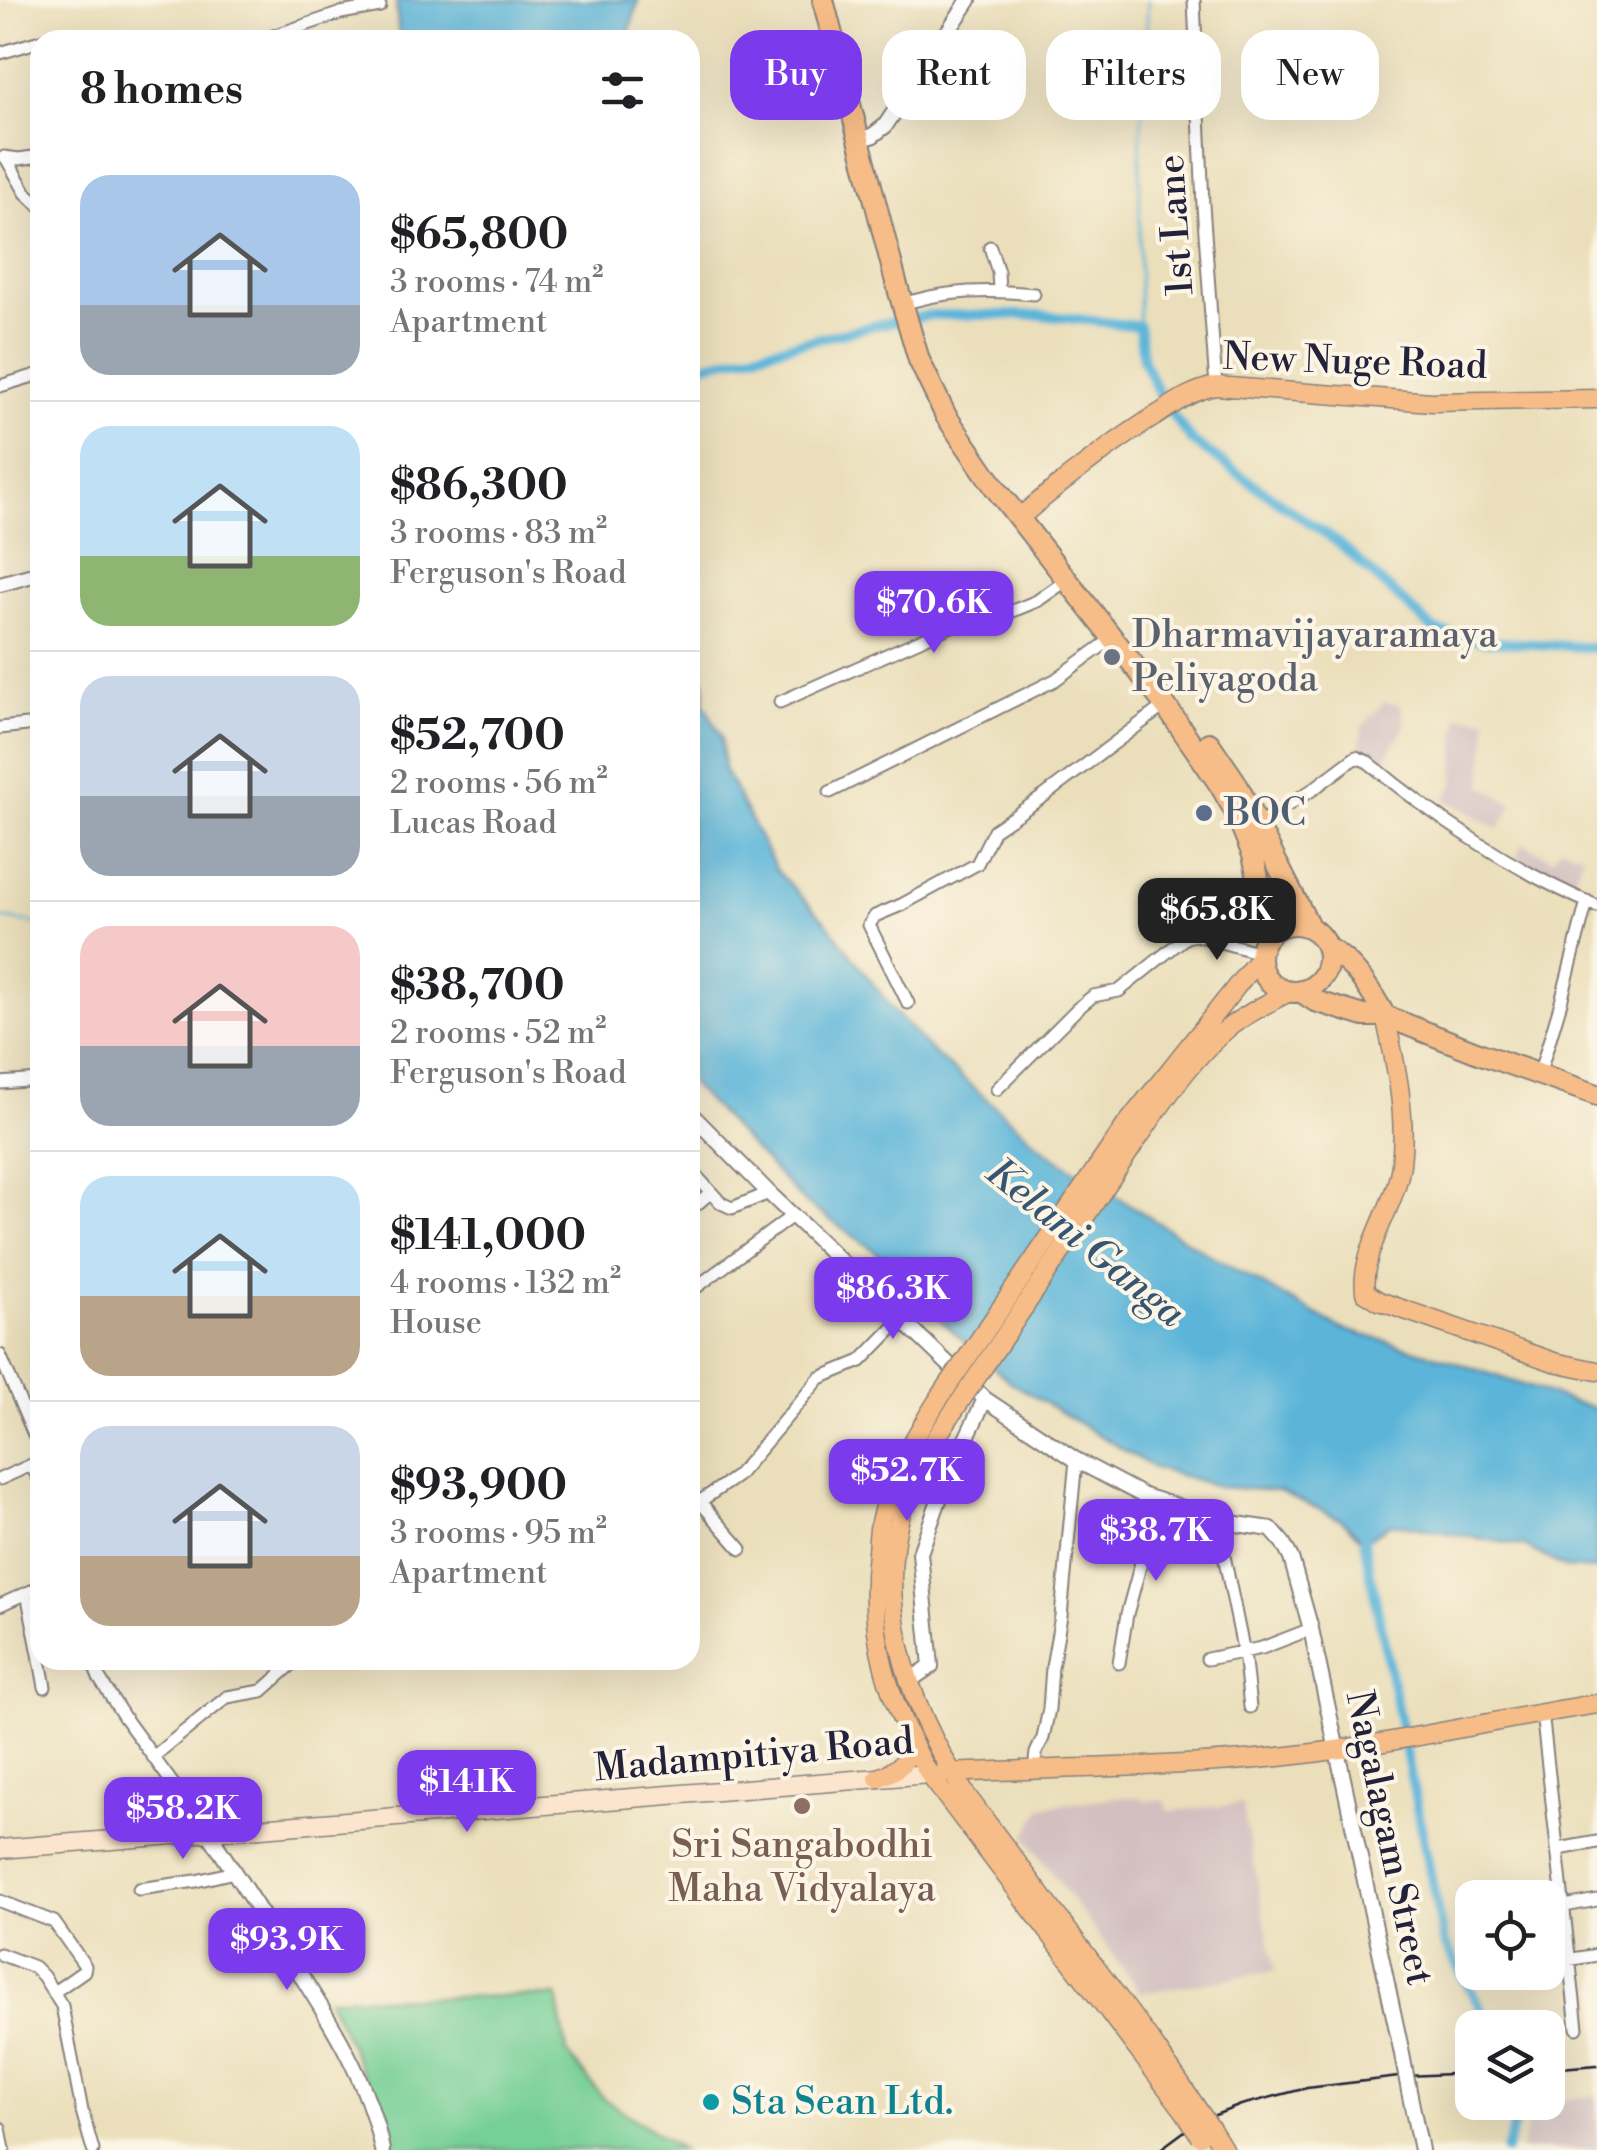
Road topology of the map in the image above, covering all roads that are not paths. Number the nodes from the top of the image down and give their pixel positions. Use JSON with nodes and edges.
{"nodes":[{"id":1,"x":823,"y":0,"type":"edge"},
{"id":2,"x":835,"y":0,"type":"edge"},
{"id":3,"x":968,"y":0,"type":"edge"},
{"id":4,"x":1194,"y":0,"type":"edge"},
{"id":5,"x":380,"y":6,"type":"dead end"},
{"id":6,"x":290,"y":30,"type":"edge"},
{"id":7,"x":30,"y":44,"type":"edge"},
{"id":8,"x":0,"y":53,"type":"edge"},
{"id":9,"x":866,"y":138,"type":"junction"},
{"id":10,"x":3,"y":157,"type":"edge"},
{"id":11,"x":30,"y":158,"type":"edge"},
{"id":12,"x":30,"y":196,"type":"edge"},
{"id":13,"x":990,"y":247,"type":"dead end"},
{"id":14,"x":999,"y":290,"type":"junction"},
{"id":15,"x":1034,"y":294,"type":"dead end"},
{"id":16,"x":912,"y":313,"type":"junction"},
{"id":17,"x":30,"y":377,"type":"edge"},
{"id":18,"x":0,"y":386,"type":"edge"},
{"id":19,"x":1216,"y":386,"type":"junction"},
{"id":20,"x":1597,"y":399,"type":"edge"},
{"id":21,"x":1024,"y":514,"type":"junction"},
{"id":22,"x":30,"y":576,"type":"edge"},
{"id":23,"x":1067,"y":580,"type":"junction"},
{"id":24,"x":0,"y":584,"type":"edge"},
{"id":25,"x":1112,"y":638,"type":"junction"},
{"id":26,"x":780,"y":702,"type":"dead end"},
{"id":27,"x":1164,"y":705,"type":"junction"},
{"id":28,"x":27,"y":724,"type":"dead end"},
{"id":29,"x":0,"y":728,"type":"edge"},
{"id":30,"x":830,"y":792,"type":"dead end"},
{"id":31,"x":1256,"y":825,"type":"junction"},
{"id":32,"x":1592,"y":904,"type":"edge"},
{"id":33,"x":1310,"y":928,"type":"junction"},
{"id":34,"x":1326,"y":948,"type":"junction"},
{"id":35,"x":1261,"y":950,"type":"junction"},
{"id":36,"x":1295,"y":992,"type":"junction"},
{"id":37,"x":908,"y":1003,"type":"dead end"},
{"id":38,"x":1385,"y":1016,"type":"junction"},
{"id":39,"x":1540,"y":1075,"type":"junction"},
{"id":40,"x":30,"y":1081,"type":"edge"},
{"id":41,"x":0,"y":1084,"type":"edge"},
{"id":42,"x":996,"y":1089,"type":"dead end"},
{"id":43,"x":1597,"y":1095,"type":"edge"},
{"id":44,"x":700,"y":1122,"type":"edge"},
{"id":45,"x":1133,"y":1131,"type":"junction"},
{"id":46,"x":700,"y":1180,"type":"edge"},
{"id":47,"x":711,"y":1192,"type":"junction"},
{"id":48,"x":769,"y":1194,"type":"junction"},
{"id":49,"x":700,"y":1201,"type":"edge"},
{"id":50,"x":792,"y":1216,"type":"junction"},
{"id":51,"x":700,"y":1285,"type":"edge"},
{"id":52,"x":901,"y":1320,"type":"junction"},
{"id":53,"x":0,"y":1356,"type":"edge"},
{"id":54,"x":1597,"y":1372,"type":"edge"},
{"id":55,"x":985,"y":1399,"type":"junction"},
{"id":56,"x":944,"y":1409,"type":"junction"},
{"id":57,"x":30,"y":1426,"type":"edge"},
{"id":58,"x":1076,"y":1460,"type":"junction"},
{"id":59,"x":30,"y":1466,"type":"edge"},
{"id":60,"x":0,"y":1479,"type":"edge"},
{"id":61,"x":1151,"y":1499,"type":"junction"},
{"id":62,"x":1226,"y":1522,"type":"junction"},
{"id":63,"x":741,"y":1549,"type":"dead end"},
{"id":64,"x":28,"y":1594,"type":"joint"},
{"id":65,"x":30,"y":1605,"type":"edge"},
{"id":66,"x":0,"y":1606,"type":"edge"},
{"id":67,"x":1311,"y":1630,"type":"junction"},
{"id":68,"x":1244,"y":1653,"type":"junction"},
{"id":69,"x":1207,"y":1659,"type":"dead end"},
{"id":70,"x":1119,"y":1664,"type":"dead end"},
{"id":71,"x":42,"y":1670,"type":"edge"},
{"id":72,"x":95,"y":1670,"type":"edge"},
{"id":73,"x":286,"y":1670,"type":"edge"},
{"id":74,"x":909,"y":1681,"type":"junction"},
{"id":75,"x":46,"y":1687,"type":"dead end"},
{"id":76,"x":1597,"y":1704,"type":"edge"},
{"id":77,"x":1250,"y":1707,"type":"dead end"},
{"id":78,"x":1542,"y":1712,"type":"junction"},
{"id":79,"x":911,"y":1742,"type":"junction"},
{"id":80,"x":1338,"y":1749,"type":"junction"},
{"id":81,"x":154,"y":1756,"type":"junction"},
{"id":82,"x":1034,"y":1770,"type":"junction"},
{"id":83,"x":979,"y":1772,"type":"junction"},
{"id":84,"x":952,"y":1773,"type":"junction"},
{"id":85,"x":929,"y":1774,"type":"junction"},
{"id":86,"x":878,"y":1778,"type":"junction"},
{"id":87,"x":967,"y":1796,"type":"junction"},
{"id":88,"x":208,"y":1832,"type":"junction"},
{"id":89,"x":1597,"y":1842,"type":"edge"},
{"id":90,"x":0,"y":1849,"type":"edge"},
{"id":91,"x":1558,"y":1849,"type":"junction"},
{"id":92,"x":234,"y":1872,"type":"junction"},
{"id":93,"x":1562,"y":1880,"type":"edge"},
{"id":94,"x":139,"y":1889,"type":"dead end"},
{"id":95,"x":1597,"y":1900,"type":"edge"},
{"id":96,"x":0,"y":1902,"type":"edge"},
{"id":97,"x":1565,"y":1906,"type":"joint"},
{"id":98,"x":0,"y":1954,"type":"edge"},
{"id":99,"x":1597,"y":1955,"type":"edge"},
{"id":100,"x":1570,"y":1959,"type":"junction"},
{"id":101,"x":1565,"y":1960,"type":"edge"},
{"id":102,"x":54,"y":1992,"type":"junction"},
{"id":103,"x":1578,"y":2028,"type":"dead end"},
{"id":104,"x":1190,"y":2108,"type":"junction"},
{"id":105,"x":0,"y":2128,"type":"edge"},
{"id":106,"x":1206,"y":2138,"type":"edge"},
{"id":107,"x":4,"y":2150,"type":"edge"},
{"id":108,"x":93,"y":2150,"type":"edge"},
{"id":109,"x":382,"y":2150,"type":"edge"},
{"id":110,"x":1224,"y":2150,"type":"edge"},
{"id":111,"x":1421,"y":2150,"type":"edge"}],
"edges":[{"from":1,"to":9,"type":"highway"},
{"from":2,"to":9,"type":"highway"},
{"from":3,"to":9,"type":"street"},
{"from":4,"to":19,"type":"street","name":"1st Lane"},
{"from":5,"to":6,"type":"street"},
{"from":7,"to":8,"type":"street"},
{"from":9,"to":16,"type":"highway"},
{"from":10,"to":11,"type":"street"},
{"from":10,"to":12,"type":"street"},
{"from":13,"to":14,"type":"street"},
{"from":14,"to":15,"type":"street"},
{"from":14,"to":16,"type":"street"},
{"from":16,"to":21,"type":"highway"},
{"from":17,"to":18,"type":"street"},
{"from":19,"to":20,"type":"main road","name":"New Nuge Road"},
{"from":19,"to":21,"type":"main road","name":"New Nuge Road"},
{"from":21,"to":23,"type":"highway"},
{"from":21,"to":31,"type":"highway"},
{"from":22,"to":24,"type":"street"},
{"from":23,"to":25,"type":"highway"},
{"from":23,"to":26,"type":"street"},
{"from":25,"to":27,"type":"highway"},
{"from":25,"to":30,"type":"street"},
{"from":27,"to":35,"type":"highway"},
{"from":27,"to":37,"type":"street"},
{"from":28,"to":29,"type":"street"},
{"from":31,"to":32,"type":"street"},
{"from":31,"to":33,"type":"highway"},
{"from":32,"to":39,"type":"street"},
{"from":33,"to":34,"type":"highway"},
{"from":33,"to":35,"type":"highway"},
{"from":34,"to":36,"type":"highway"},
{"from":34,"to":38,"type":"highway"},
{"from":35,"to":36,"type":"highway"},
{"from":35,"to":42,"type":"street"},
{"from":35,"to":45,"type":"main road"},
{"from":36,"to":38,"type":"highway"},
{"from":36,"to":45,"type":"main road"},
{"from":38,"to":39,"type":"highway"},
{"from":38,"to":54,"type":"main road"},
{"from":39,"to":43,"type":"highway"},
{"from":40,"to":41,"type":"street"},
{"from":44,"to":48,"type":"street"},
{"from":45,"to":56,"type":"main road","bridge":true},
{"from":46,"to":47,"type":"street"},
{"from":47,"to":48,"type":"street"},
{"from":47,"to":49,"type":"street"},
{"from":48,"to":50,"type":"street"},
{"from":50,"to":51,"type":"street"},
{"from":50,"to":52,"type":"street"},
{"from":52,"to":55,"type":"street"},
{"from":52,"to":63,"type":"street"},
{"from":53,"to":57,"type":"street"},
{"from":55,"to":58,"type":"street"},
{"from":55,"to":74,"type":"street"},
{"from":56,"to":74,"type":"main road"},
{"from":56,"to":79,"type":"main road"},
{"from":58,"to":61,"type":"street"},
{"from":58,"to":82,"type":"street"},
{"from":59,"to":60,"type":"street"},
{"from":61,"to":62,"type":"street"},
{"from":61,"to":70,"type":"street"},
{"from":62,"to":67,"type":"street","name":"Nagalagam Street"},
{"from":62,"to":68,"type":"street"},
{"from":64,"to":65,"type":"street"},
{"from":64,"to":66,"type":"street"},
{"from":67,"to":68,"type":"street"},
{"from":67,"to":80,"type":"street","name":"Nagalagam Street"},
{"from":68,"to":69,"type":"street"},
{"from":68,"to":77,"type":"street"},
{"from":71,"to":75,"type":"street"},
{"from":72,"to":81,"type":"street"},
{"from":73,"to":81,"type":"street"},
{"from":74,"to":84,"type":"main road"},
{"from":76,"to":78,"type":"main road","name":"Madampitiya Road"},
{"from":78,"to":80,"type":"main road","name":"Madampitiya Road"},
{"from":78,"to":91,"type":"street"},
{"from":79,"to":85,"type":"main road"},
{"from":79,"to":86,"type":"main road"},
{"from":80,"to":82,"type":"main road","name":"Madampitiya Road"},
{"from":80,"to":111,"type":"street","name":"Nagalagam Street","bridge":true},
{"from":81,"to":88,"type":"street"},
{"from":82,"to":83,"type":"main road","name":"Madampitiya Road"},
{"from":83,"to":84,"type":"main road","name":"Madampitiya Road"},
{"from":83,"to":87,"type":"main road"},
{"from":84,"to":85,"type":"main road","name":"Madampitiya Road"},
{"from":84,"to":87,"type":"main road"},
{"from":85,"to":86,"type":"main road","name":"Madampitiya Road"},
{"from":85,"to":104,"type":"main road"},
{"from":86,"to":88,"type":"main road","name":"Madampitiya Road"},
{"from":87,"to":104,"type":"main road"},
{"from":88,"to":90,"type":"main road","name":"Madampitiya Road"},
{"from":88,"to":92,"type":"street"},
{"from":89,"to":91,"type":"street"},
{"from":91,"to":93,"type":"street"},
{"from":92,"to":94,"type":"street"},
{"from":92,"to":109,"type":"street"},
{"from":95,"to":97,"type":"street"},
{"from":96,"to":102,"type":"street"},
{"from":97,"to":100,"type":"street"},
{"from":98,"to":102,"type":"street"},
{"from":99,"to":100,"type":"street"},
{"from":100,"to":101,"type":"street"},
{"from":100,"to":103,"type":"street"},
{"from":102,"to":108,"type":"street"},
{"from":104,"to":106,"type":"main road","bridge":true},
{"from":105,"to":107,"type":"street"},
{"from":106,"to":110,"type":"main road"}]}
